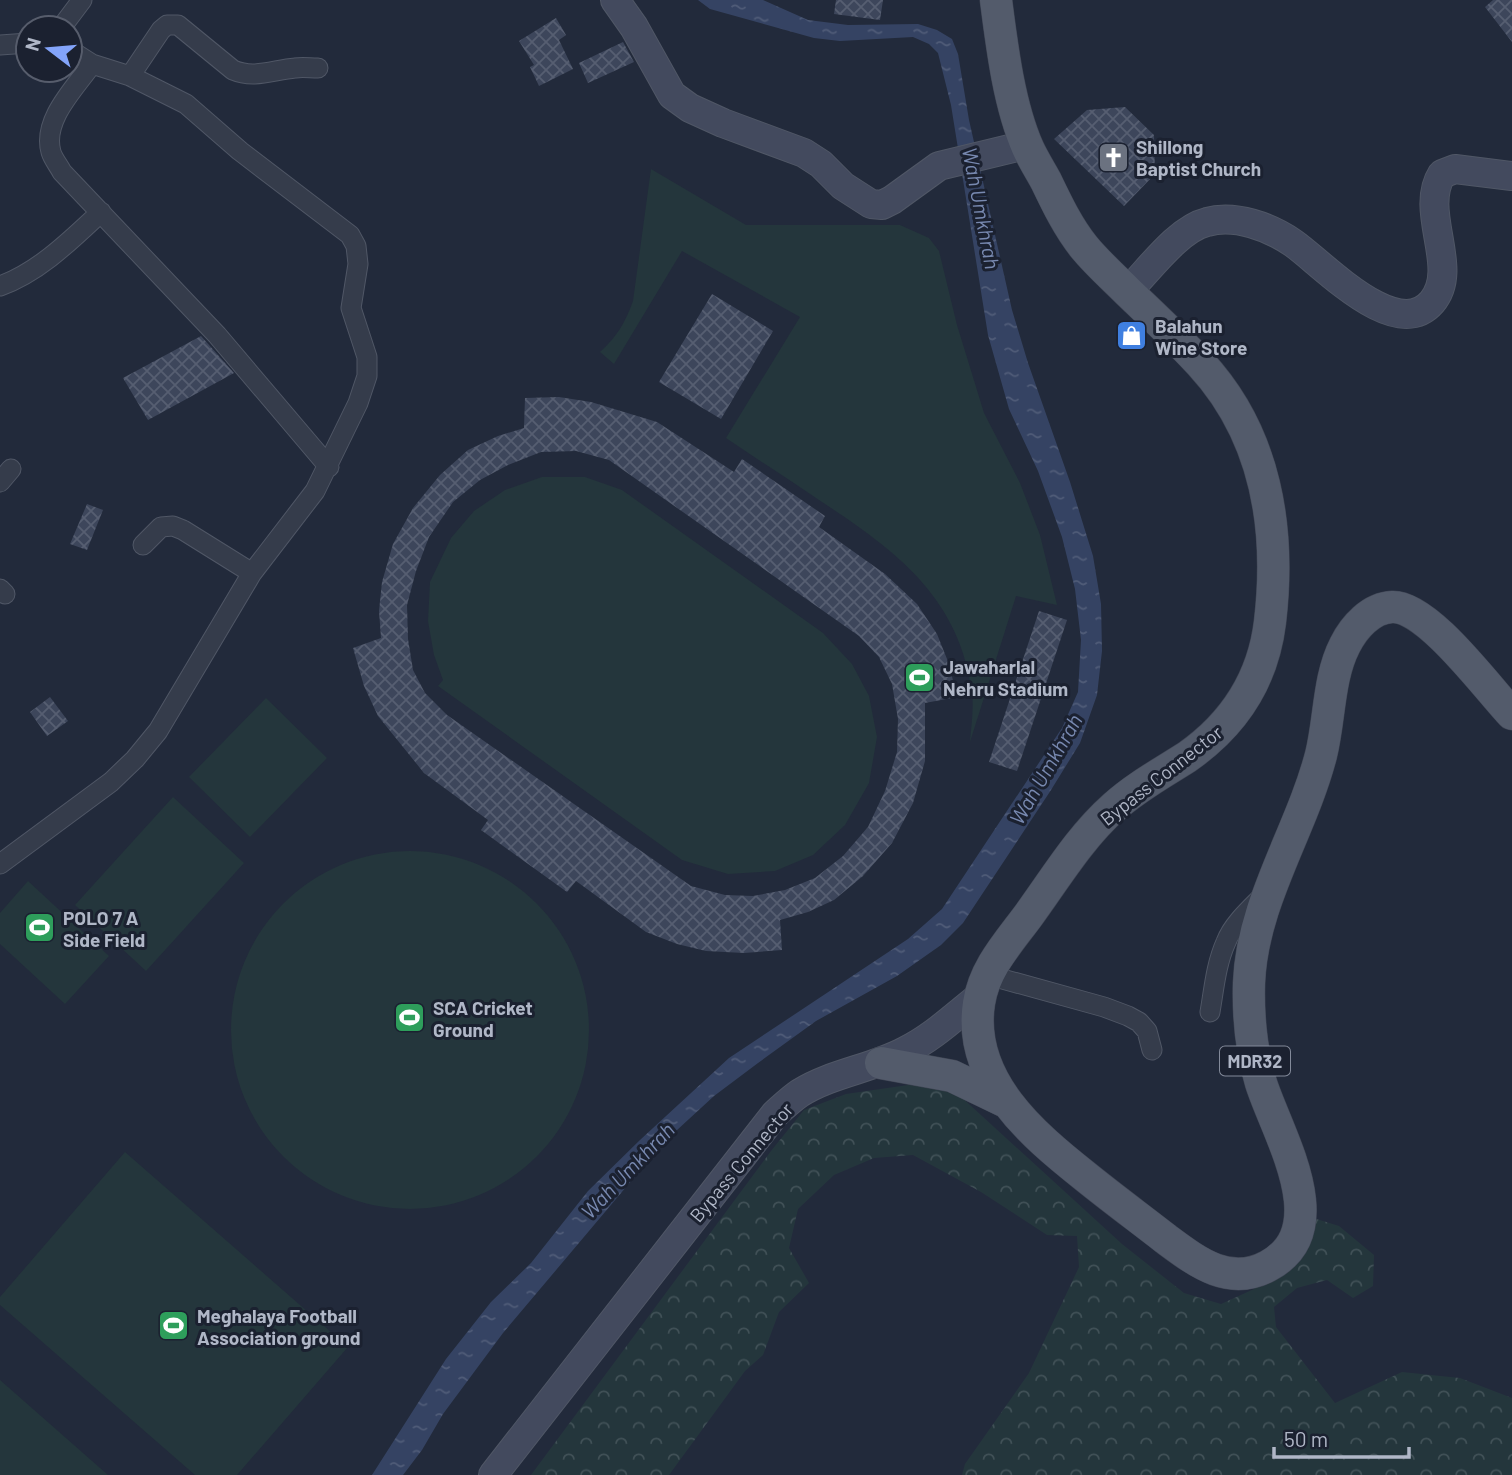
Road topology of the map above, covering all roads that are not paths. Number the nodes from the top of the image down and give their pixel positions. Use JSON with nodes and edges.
{"nodes":[{"id":1,"x":615,"y":0,"type":"edge"},
{"id":2,"x":996,"y":0,"type":"edge"},
{"id":3,"x":84,"y":59,"type":"edge"},
{"id":4,"x":92,"y":64,"type":"junction"},
{"id":5,"x":318,"y":68,"type":"dead end"},
{"id":6,"x":130,"y":76,"type":"junction"},
{"id":7,"x":1026,"y":145,"type":"junction"},
{"id":8,"x":1512,"y":176,"type":"edge"},
{"id":9,"x":101,"y":212,"type":"junction"},
{"id":10,"x":0,"y":286,"type":"edge"},
{"id":11,"x":1128,"y":292,"type":"junction"},
{"id":12,"x":329,"y":467,"type":"junction"},
{"id":13,"x":143,"y":545,"type":"dead end"},
{"id":14,"x":252,"y":573,"type":"junction"},
{"id":15,"x":1512,"y":714,"type":"edge"},
{"id":16,"x":0,"y":864,"type":"edge"},
{"id":17,"x":1272,"y":887,"type":"junction"},
{"id":18,"x":984,"y":986,"type":"junction"},
{"id":19,"x":1210,"y":1012,"type":"dead end"},
{"id":20,"x":1152,"y":1050,"type":"dead end"},
{"id":21,"x":881,"y":1063,"type":"junction"},
{"id":22,"x":1006,"y":1102,"type":"junction"},
{"id":23,"x":494,"y":1475,"type":"edge"}],
"edges":[{"from":1,"to":7,"type":"street"},
{"from":2,"to":7,"type":"main road","name":"Bypass Connector","number":"MDR32"},
{"from":3,"to":4,"type":"street"},
{"from":4,"to":6,"type":"street"},
{"from":4,"to":9,"type":"street"},
{"from":5,"to":6,"type":"street"},
{"from":6,"to":12,"type":"street"},
{"from":7,"to":11,"type":"main road","name":"Bypass Connector","number":"MDR32"},
{"from":8,"to":11,"type":"street"},
{"from":9,"to":10,"type":"street"},
{"from":9,"to":12,"type":"street"},
{"from":11,"to":18,"type":"main road","name":"Bypass Connector","number":"MDR32"},
{"from":12,"to":14,"type":"street"},
{"from":13,"to":14,"type":"street"},
{"from":14,"to":16,"type":"street"},
{"from":15,"to":17,"type":"main road","number":"MDR32"},
{"from":17,"to":19,"type":"street"},
{"from":17,"to":22,"type":"main road","number":"MDR32"},
{"from":18,"to":20,"type":"street"},
{"from":18,"to":21,"type":"street","name":"Bypass Connector"},
{"from":18,"to":22,"type":"main road","number":"MDR32"},
{"from":21,"to":22,"type":"main road"},
{"from":21,"to":23,"type":"street","name":"Bypass Connector"}]}
